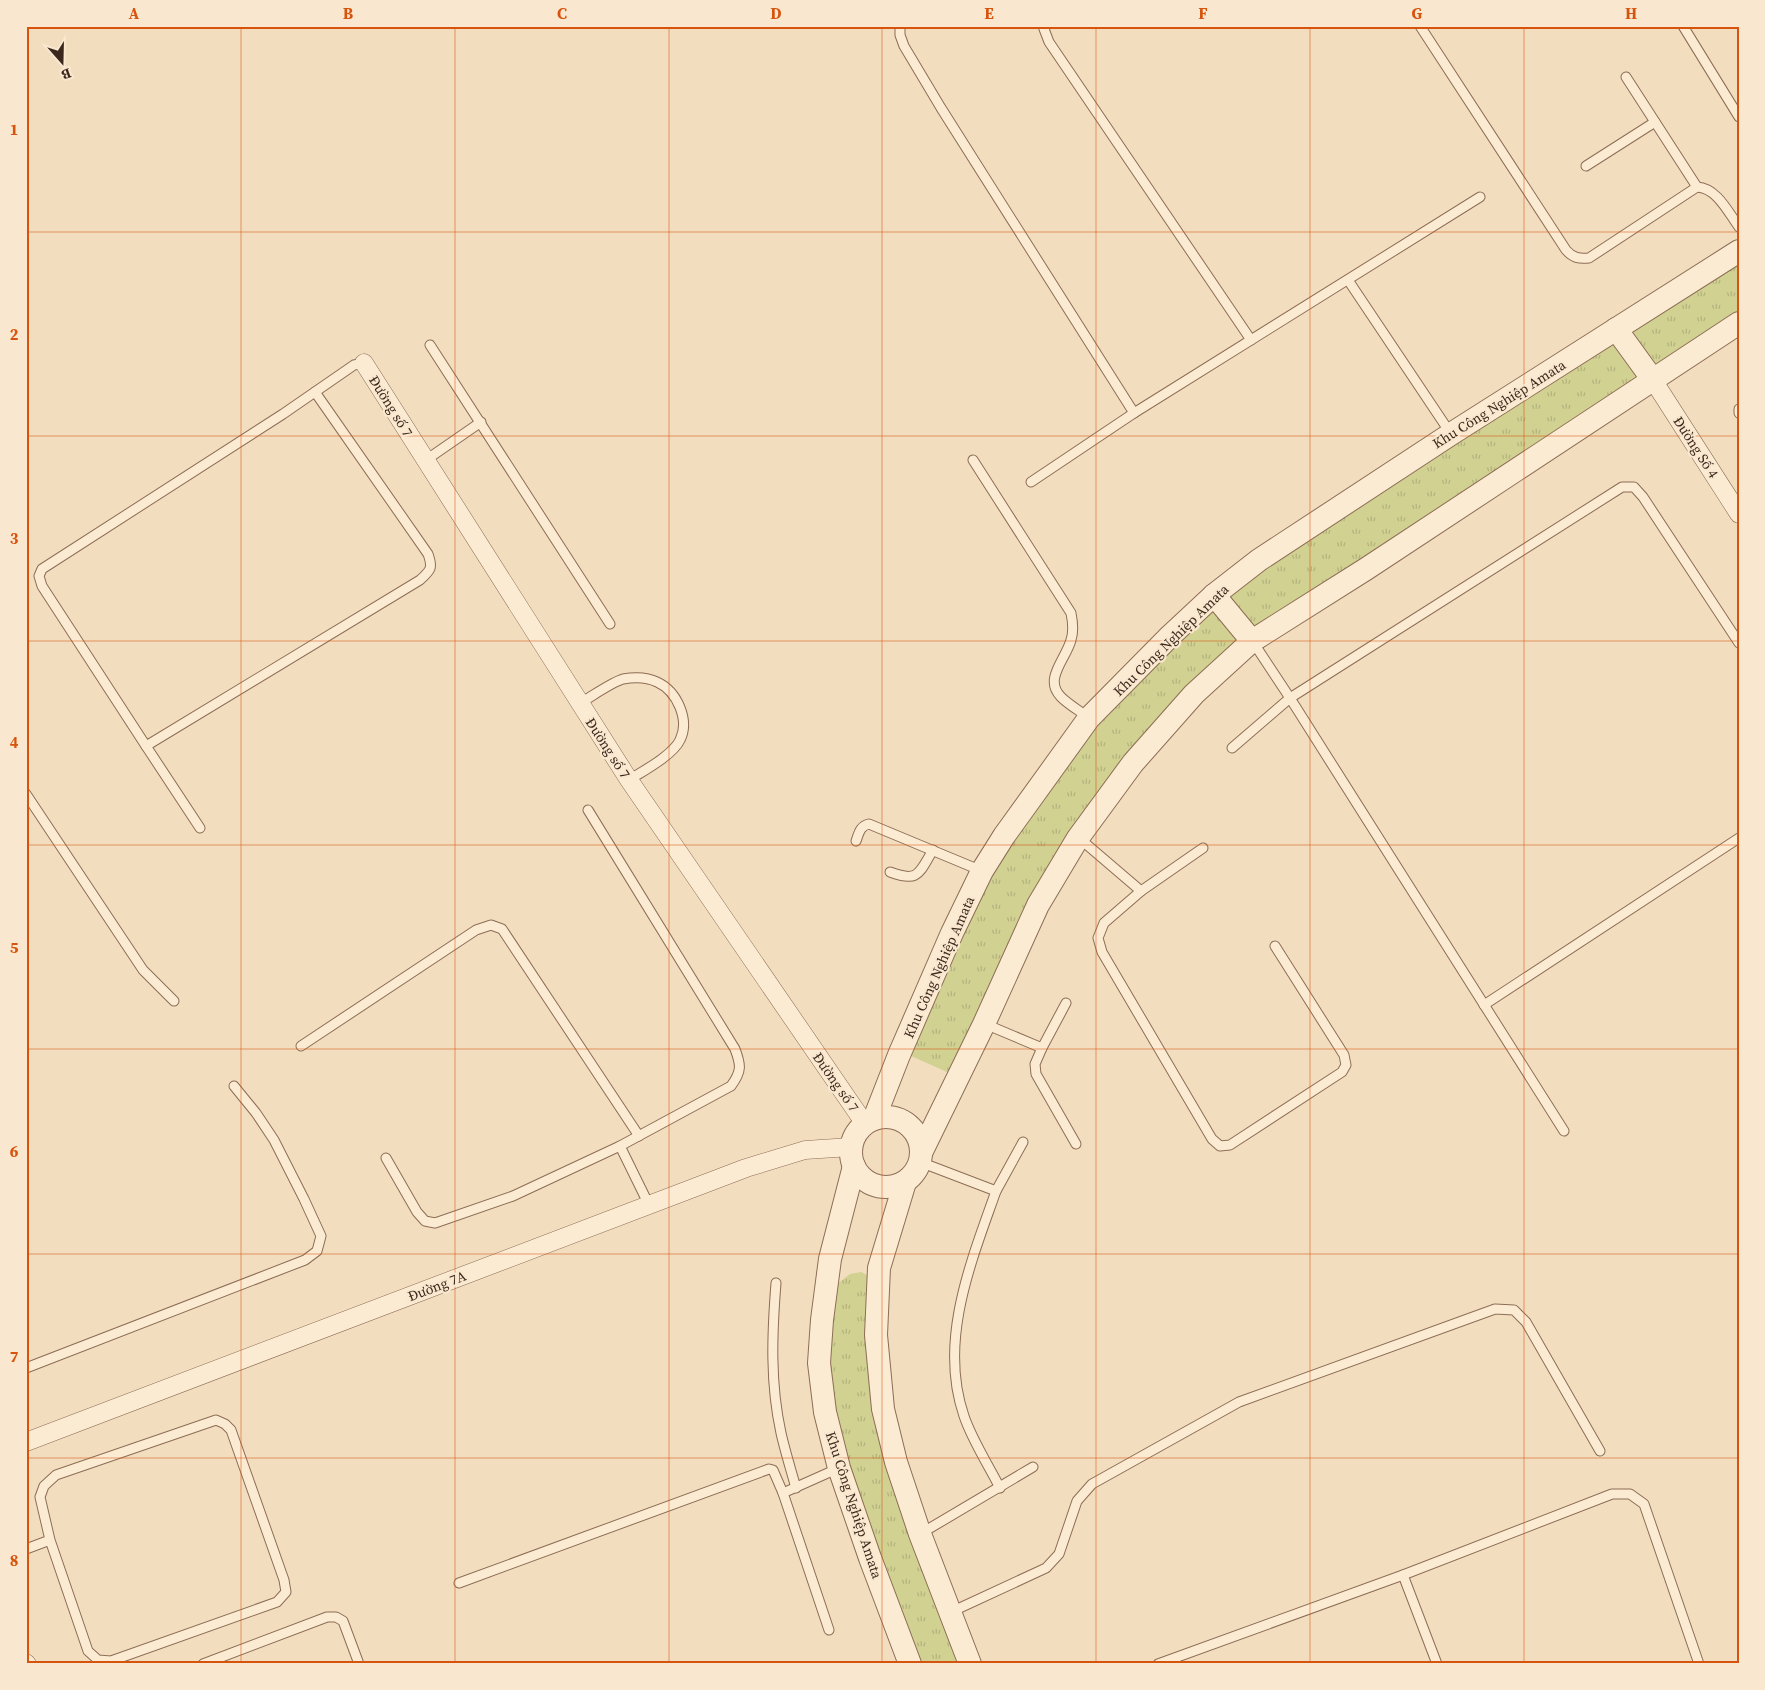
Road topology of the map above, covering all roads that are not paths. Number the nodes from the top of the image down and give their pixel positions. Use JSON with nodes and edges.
{"nodes":[{"id":1,"x":900,"y":26,"type":"edge"},
{"id":2,"x":1046,"y":26,"type":"edge"},
{"id":3,"x":1420,"y":26,"type":"edge"},
{"id":4,"x":1683,"y":26,"type":"edge"},
{"id":5,"x":1626,"y":77,"type":"dead end"},
{"id":6,"x":1739,"y":117,"type":"edge"},
{"id":7,"x":1655,"y":122,"type":"junction"},
{"id":8,"x":1586,"y":166,"type":"dead end"},
{"id":9,"x":1697,"y":187,"type":"junction"},
{"id":10,"x":1480,"y":197,"type":"dead end"},
{"id":11,"x":1739,"y":227,"type":"edge"},
{"id":12,"x":1739,"y":251,"type":"edge"},
{"id":13,"x":1348,"y":280,"type":"junction"},
{"id":14,"x":1616,"y":329,"type":"junction"},
{"id":15,"x":1735,"y":329,"type":"edge"},
{"id":16,"x":1251,"y":340,"type":"junction"},
{"id":17,"x":430,"y":345,"type":"dead end"},
{"id":18,"x":364,"y":363,"type":"joint"},
{"id":19,"x":1652,"y":380,"type":"junction"},
{"id":20,"x":315,"y":392,"type":"junction"},
{"id":21,"x":1134,"y":413,"type":"junction"},
{"id":22,"x":481,"y":422,"type":"junction"},
{"id":23,"x":1451,"y":434,"type":"junction"},
{"id":24,"x":426,"y":460,"type":"junction"},
{"id":25,"x":973,"y":460,"type":"dead end"},
{"id":26,"x":1031,"y":482,"type":"dead end"},
{"id":27,"x":1739,"y":514,"type":"edge"},
{"id":28,"x":1214,"y":595,"type":"junction"},
{"id":29,"x":610,"y":624,"type":"dead end"},
{"id":30,"x":1252,"y":641,"type":"junction"},
{"id":31,"x":1739,"y":643,"type":"edge"},
{"id":32,"x":1290,"y":698,"type":"junction"},
{"id":33,"x":580,"y":703,"type":"junction"},
{"id":34,"x":1089,"y":718,"type":"junction"},
{"id":35,"x":146,"y":746,"type":"junction"},
{"id":36,"x":1232,"y":748,"type":"dead end"},
{"id":37,"x":629,"y":780,"type":"junction"},
{"id":38,"x":26,"y":794,"type":"edge"},
{"id":39,"x":588,"y":810,"type":"dead end"},
{"id":40,"x":200,"y":828,"type":"dead end"},
{"id":41,"x":1078,"y":838,"type":"junction"},
{"id":42,"x":1739,"y":838,"type":"edge"},
{"id":43,"x":856,"y":841,"type":"dead end"},
{"id":44,"x":1203,"y":848,"type":"dead end"},
{"id":45,"x":933,"y":850,"type":"junction"},
{"id":46,"x":982,"y":871,"type":"junction"},
{"id":47,"x":890,"y":872,"type":"dead end"},
{"id":48,"x":1141,"y":892,"type":"junction"},
{"id":49,"x":1275,"y":946,"type":"dead end"},
{"id":50,"x":174,"y":1001,"type":"dead end"},
{"id":51,"x":1066,"y":1003,"type":"dead end"},
{"id":52,"x":1484,"y":1005,"type":"junction"},
{"id":53,"x":984,"y":1024,"type":"junction"},
{"id":54,"x":301,"y":1046,"type":"dead end"},
{"id":55,"x":1042,"y":1048,"type":"junction"},
{"id":56,"x":234,"y":1086,"type":"dead end"},
{"id":57,"x":869,"y":1121,"type":"junction"},
{"id":58,"x":1564,"y":1131,"type":"dead end"},
{"id":59,"x":639,"y":1136,"type":"junction"},
{"id":60,"x":1023,"y":1142,"type":"dead end"},
{"id":61,"x":1076,"y":1144,"type":"dead end"},
{"id":62,"x":620,"y":1146,"type":"junction"},
{"id":63,"x":853,"y":1156,"type":"junction"},
{"id":64,"x":921,"y":1157,"type":"junction"},
{"id":65,"x":386,"y":1158,"type":"dead end"},
{"id":66,"x":905,"y":1182,"type":"junction"},
{"id":67,"x":996,"y":1191,"type":"junction"},
{"id":68,"x":649,"y":1205,"type":"junction"},
{"id":69,"x":776,"y":1283,"type":"dead end"},
{"id":70,"x":26,"y":1368,"type":"edge"},
{"id":71,"x":26,"y":1442,"type":"edge"},
{"id":72,"x":1600,"y":1451,"type":"dead end"},
{"id":73,"x":1033,"y":1467,"type":"dead end"},
{"id":74,"x":839,"y":1468,"type":"junction"},
{"id":75,"x":796,"y":1488,"type":"junction"},
{"id":76,"x":1000,"y":1488,"type":"junction"},
{"id":77,"x":783,"y":1493,"type":"junction"},
{"id":78,"x":920,"y":1534,"type":"junction"},
{"id":79,"x":50,"y":1540,"type":"junction"},
{"id":80,"x":26,"y":1549,"type":"edge"},
{"id":81,"x":1403,"y":1575,"type":"junction"},
{"id":82,"x":459,"y":1583,"type":"dead end"},
{"id":83,"x":951,"y":1612,"type":"junction"},
{"id":84,"x":829,"y":1630,"type":"dead end"},
{"id":85,"x":203,"y":1664,"type":"edge"},
{"id":86,"x":359,"y":1664,"type":"edge"},
{"id":87,"x":910,"y":1664,"type":"edge"},
{"id":88,"x":970,"y":1664,"type":"edge"},
{"id":89,"x":1158,"y":1664,"type":"edge"},
{"id":90,"x":1438,"y":1664,"type":"edge"},
{"id":91,"x":1699,"y":1664,"type":"edge"}],
"edges":[{"from":1,"to":21,"type":"lane"},
{"from":2,"to":16,"type":"lane"},
{"from":3,"to":9,"type":"lane"},
{"from":4,"to":6,"type":"lane"},
{"from":5,"to":7,"type":"lane"},
{"from":7,"to":8,"type":"lane"},
{"from":7,"to":9,"type":"lane"},
{"from":9,"to":11,"type":"lane"},
{"from":10,"to":13,"type":"lane"},
{"from":12,"to":14,"type":"street","name":"Khu Công Nghiệp Amata"},
{"from":13,"to":16,"type":"lane"},
{"from":13,"to":23,"type":"lane"},
{"from":14,"to":19,"type":"street"},
{"from":14,"to":23,"type":"street","name":"Khu Công Nghiệp Amata"},
{"from":15,"to":19,"type":"street"},
{"from":16,"to":21,"type":"lane"},
{"from":17,"to":22,"type":"lane"},
{"from":18,"to":20,"type":"lane"},
{"from":18,"to":24,"type":"street","name":"Đường số 7"},
{"from":19,"to":27,"type":"street","name":"Đường Số 4"},
{"from":19,"to":30,"type":"street"},
{"from":20,"to":35,"type":"lane"},
{"from":20,"to":35,"type":"lane"},
{"from":21,"to":26,"type":"lane"},
{"from":22,"to":24,"type":"lane"},
{"from":22,"to":29,"type":"lane"},
{"from":23,"to":28,"type":"street","name":"Khu Công Nghiệp Amata"},
{"from":24,"to":33,"type":"street","name":"Đường số 7"},
{"from":25,"to":34,"type":"lane"},
{"from":28,"to":30,"type":"street"},
{"from":28,"to":34,"type":"street","name":"Khu Công Nghiệp Amata"},
{"from":30,"to":32,"type":"lane"},
{"from":30,"to":41,"type":"street"},
{"from":31,"to":32,"type":"lane"},
{"from":32,"to":36,"type":"lane"},
{"from":32,"to":52,"type":"lane"},
{"from":33,"to":37,"type":"street","name":"Đường số 7"},
{"from":33,"to":37,"type":"lane"},
{"from":34,"to":46,"type":"street","name":"Khu Công Nghiệp Amata"},
{"from":35,"to":40,"type":"lane"},
{"from":37,"to":57,"type":"street","name":"Đường số 7"},
{"from":38,"to":50,"type":"lane"},
{"from":39,"to":59,"type":"lane"},
{"from":41,"to":48,"type":"lane"},
{"from":41,"to":53,"type":"street"},
{"from":42,"to":52,"type":"lane"},
{"from":43,"to":45,"type":"lane"},
{"from":44,"to":48,"type":"lane"},
{"from":45,"to":46,"type":"lane"},
{"from":45,"to":47,"type":"lane"},
{"from":46,"to":57,"type":"street","name":"Khu Công Nghiệp Amata"},
{"from":48,"to":49,"type":"lane"},
{"from":51,"to":55,"type":"lane"},
{"from":52,"to":58,"type":"lane"},
{"from":53,"to":55,"type":"lane"},
{"from":53,"to":64,"type":"street"},
{"from":54,"to":59,"type":"lane"},
{"from":55,"to":61,"type":"lane"},
{"from":56,"to":70,"type":"lane"},
{"from":57,"to":63,"type":"street"},
{"from":57,"to":64,"type":"street"},
{"from":59,"to":62,"type":"lane"},
{"from":60,"to":67,"type":"lane"},
{"from":62,"to":65,"type":"lane"},
{"from":62,"to":68,"type":"lane"},
{"from":63,"to":66,"type":"street"},
{"from":63,"to":68,"type":"street","name":"Đường 7A"},
{"from":63,"to":74,"type":"street","name":"Khu Công Nghiệp Amata"},
{"from":64,"to":66,"type":"street"},
{"from":64,"to":67,"type":"lane"},
{"from":66,"to":78,"type":"street"},
{"from":67,"to":76,"type":"lane"},
{"from":68,"to":71,"type":"street","name":"Đường 7A"},
{"from":69,"to":75,"type":"lane"},
{"from":72,"to":83,"type":"lane"},
{"from":73,"to":76,"type":"lane"},
{"from":74,"to":75,"type":"lane"},
{"from":74,"to":87,"type":"street","name":"Khu Công Nghiệp Amata"},
{"from":75,"to":77,"type":"lane"},
{"from":76,"to":78,"type":"lane"},
{"from":77,"to":82,"type":"lane"},
{"from":77,"to":84,"type":"lane"},
{"from":78,"to":83,"type":"street"},
{"from":79,"to":79,"type":"lane"},
{"from":79,"to":80,"type":"lane"},
{"from":81,"to":89,"type":"lane"},
{"from":81,"to":90,"type":"lane"},
{"from":81,"to":91,"type":"lane"},
{"from":83,"to":88,"type":"street"},
{"from":85,"to":86,"type":"lane"}]}
